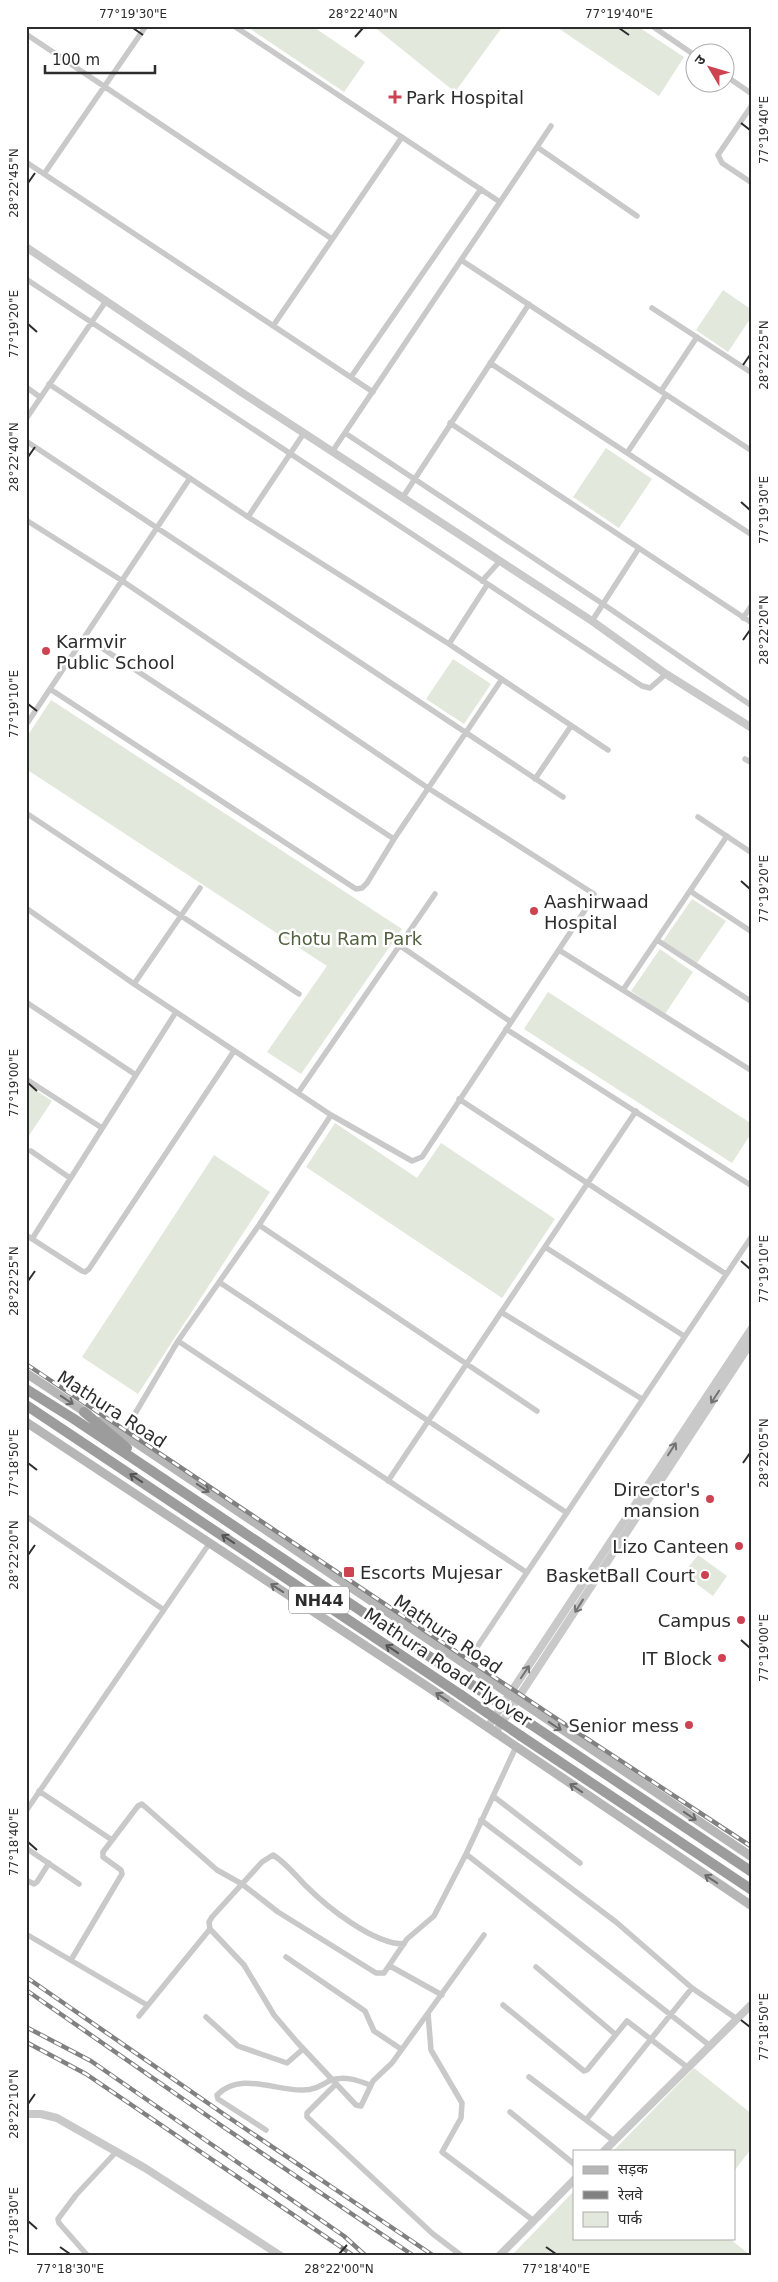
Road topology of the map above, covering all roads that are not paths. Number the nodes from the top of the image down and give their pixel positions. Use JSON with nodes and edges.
{"nodes":[{"id":1,"x":146,"y":26,"type":"edge"},
{"id":2,"x":234,"y":26,"type":"edge"},
{"id":3,"x":652,"y":26,"type":"edge"},
{"id":4,"x":26,"y":34,"type":"edge"},
{"id":5,"x":686,"y":49,"type":"edge"},
{"id":6,"x":736,"y":83,"type":"edge"},
{"id":7,"x":105,"y":86,"type":"junction"},
{"id":8,"x":752,"y":94,"type":"edge"},
{"id":9,"x":752,"y":105,"type":"edge"},
{"id":10,"x":551,"y":126,"type":"dead end"},
{"id":11,"x":402,"y":137,"type":"junction"},
{"id":12,"x":537,"y":147,"type":"junction"},
{"id":13,"x":26,"y":162,"type":"edge"},
{"id":14,"x":44,"y":174,"type":"junction"},
{"id":15,"x":752,"y":183,"type":"edge"},
{"id":16,"x":481,"y":189,"type":"junction"},
{"id":17,"x":500,"y":202,"type":"junction"},
{"id":18,"x":637,"y":216,"type":"dead end"},
{"id":19,"x":332,"y":239,"type":"junction"},
{"id":20,"x":26,"y":247,"type":"edge"},
{"id":21,"x":461,"y":260,"type":"junction"},
{"id":22,"x":26,"y":279,"type":"edge"},
{"id":23,"x":106,"y":301,"type":"junction"},
{"id":24,"x":529,"y":304,"type":"junction"},
{"id":25,"x":652,"y":308,"type":"dead end"},
{"id":26,"x":92,"y":323,"type":"junction"},
{"id":27,"x":273,"y":326,"type":"junction"},
{"id":28,"x":697,"y":337,"type":"junction"},
{"id":29,"x":490,"y":363,"type":"junction"},
{"id":30,"x":752,"y":373,"type":"edge"},
{"id":31,"x":351,"y":377,"type":"junction"},
{"id":32,"x":49,"y":384,"type":"junction"},
{"id":33,"x":26,"y":387,"type":"edge"},
{"id":34,"x":372,"y":392,"type":"junction"},
{"id":35,"x":664,"y":393,"type":"junction"},
{"id":36,"x":40,"y":397,"type":"junction"},
{"id":37,"x":26,"y":419,"type":"edge"},
{"id":38,"x":450,"y":423,"type":"junction"},
{"id":39,"x":304,"y":433,"type":"junction"},
{"id":40,"x":345,"y":433,"type":"junction"},
{"id":41,"x":26,"y":441,"type":"edge"},
{"id":42,"x":752,"y":451,"type":"edge"},
{"id":43,"x":332,"y":452,"type":"junction"},
{"id":44,"x":627,"y":453,"type":"junction"},
{"id":45,"x":290,"y":454,"type":"junction"},
{"id":46,"x":190,"y":478,"type":"junction"},
{"id":47,"x":413,"y":479,"type":"junction"},
{"id":48,"x":403,"y":497,"type":"junction"},
{"id":49,"x":248,"y":517,"type":"junction"},
{"id":50,"x":26,"y":520,"type":"edge"},
{"id":51,"x":157,"y":528,"type":"junction"},
{"id":52,"x":752,"y":535,"type":"edge"},
{"id":53,"x":639,"y":548,"type":"junction"},
{"id":54,"x":500,"y":561,"type":"junction"},
{"id":55,"x":121,"y":580,"type":"junction"},
{"id":56,"x":484,"y":583,"type":"junction"},
{"id":57,"x":603,"y":604,"type":"junction"},
{"id":58,"x":752,"y":605,"type":"edge"},
{"id":59,"x":744,"y":618,"type":"junction"},
{"id":60,"x":592,"y":621,"type":"junction"},
{"id":61,"x":752,"y":623,"type":"edge"},
{"id":62,"x":84,"y":637,"type":"junction"},
{"id":63,"x":449,"y":644,"type":"junction"},
{"id":64,"x":666,"y":674,"type":"junction"},
{"id":65,"x":502,"y":679,"type":"junction"},
{"id":66,"x":50,"y":689,"type":"junction"},
{"id":67,"x":752,"y":706,"type":"edge"},
{"id":68,"x":26,"y":725,"type":"edge"},
{"id":69,"x":571,"y":726,"type":"junction"},
{"id":70,"x":752,"y":728,"type":"edge"},
{"id":71,"x":466,"y":732,"type":"junction"},
{"id":72,"x":608,"y":750,"type":"dead end"},
{"id":73,"x":746,"y":759,"type":"dead end"},
{"id":74,"x":752,"y":763,"type":"edge"},
{"id":75,"x":535,"y":778,"type":"junction"},
{"id":76,"x":428,"y":788,"type":"junction"},
{"id":77,"x":563,"y":797,"type":"dead end"},
{"id":78,"x":26,"y":813,"type":"edge"},
{"id":79,"x":698,"y":817,"type":"dead end"},
{"id":80,"x":727,"y":836,"type":"junction"},
{"id":81,"x":394,"y":839,"type":"junction"},
{"id":82,"x":752,"y":853,"type":"edge"},
{"id":83,"x":200,"y":888,"type":"dead end"},
{"id":84,"x":690,"y":891,"type":"junction"},
{"id":85,"x":435,"y":894,"type":"dead end"},
{"id":86,"x":27,"y":910,"type":"edge"},
{"id":87,"x":181,"y":916,"type":"junction"},
{"id":88,"x":752,"y":932,"type":"edge"},
{"id":89,"x":657,"y":940,"type":"junction"},
{"id":90,"x":399,"y":945,"type":"junction"},
{"id":91,"x":559,"y":950,"type":"junction"},
{"id":92,"x":134,"y":984,"type":"junction"},
{"id":93,"x":624,"y":990,"type":"junction"},
{"id":94,"x":299,"y":994,"type":"dead end"},
{"id":95,"x":26,"y":1002,"type":"edge"},
{"id":96,"x":752,"y":1002,"type":"edge"},
{"id":97,"x":176,"y":1012,"type":"junction"},
{"id":98,"x":511,"y":1022,"type":"junction"},
{"id":99,"x":506,"y":1029,"type":"junction"},
{"id":100,"x":234,"y":1051,"type":"junction"},
{"id":101,"x":752,"y":1071,"type":"edge"},
{"id":102,"x":136,"y":1075,"type":"junction"},
{"id":103,"x":26,"y":1079,"type":"edge"},
{"id":104,"x":298,"y":1093,"type":"junction"},
{"id":105,"x":459,"y":1099,"type":"junction"},
{"id":106,"x":636,"y":1111,"type":"junction"},
{"id":107,"x":331,"y":1115,"type":"junction"},
{"id":108,"x":102,"y":1128,"type":"junction"},
{"id":109,"x":31,"y":1151,"type":"dead end"},
{"id":110,"x":70,"y":1178,"type":"junction"},
{"id":111,"x":588,"y":1183,"type":"junction"},
{"id":112,"x":752,"y":1186,"type":"edge"},
{"id":113,"x":259,"y":1225,"type":"junction"},
{"id":114,"x":752,"y":1236,"type":"edge"},
{"id":115,"x":29,"y":1237,"type":"edge"},
{"id":116,"x":545,"y":1247,"type":"junction"},
{"id":117,"x":726,"y":1274,"type":"junction"},
{"id":118,"x":219,"y":1282,"type":"junction"},
{"id":119,"x":502,"y":1312,"type":"junction"},
{"id":120,"x":752,"y":1328,"type":"edge"},
{"id":121,"x":684,"y":1336,"type":"junction"},
{"id":122,"x":178,"y":1341,"type":"junction"},
{"id":123,"x":752,"y":1341,"type":"edge"},
{"id":124,"x":466,"y":1364,"type":"junction"},
{"id":125,"x":26,"y":1373,"type":"edge"},
{"id":126,"x":26,"y":1389,"type":"edge"},
{"id":127,"x":642,"y":1399,"type":"junction"},
{"id":128,"x":26,"y":1405,"type":"edge"},
{"id":129,"x":537,"y":1411,"type":"dead end"},
{"id":130,"x":84,"y":1412,"type":"junction"},
{"id":131,"x":428,"y":1421,"type":"junction"},
{"id":132,"x":26,"y":1422,"type":"edge"},
{"id":133,"x":123,"y":1434,"type":"junction"},
{"id":134,"x":154,"y":1472,"type":"junction"},
{"id":135,"x":388,"y":1480,"type":"junction"},
{"id":136,"x":567,"y":1513,"type":"junction"},
{"id":137,"x":26,"y":1516,"type":"edge"},
{"id":138,"x":209,"y":1544,"type":"junction"},
{"id":139,"x":526,"y":1572,"type":"junction"},
{"id":140,"x":164,"y":1610,"type":"junction"},
{"id":141,"x":465,"y":1664,"type":"junction"},
{"id":142,"x":513,"y":1698,"type":"junction"},
{"id":143,"x":491,"y":1730,"type":"junction"},
{"id":144,"x":516,"y":1747,"type":"junction"},
{"id":145,"x":39,"y":1792,"type":"junction"},
{"id":146,"x":493,"y":1796,"type":"junction"},
{"id":147,"x":26,"y":1811,"type":"edge"},
{"id":148,"x":481,"y":1820,"type":"junction"},
{"id":149,"x":112,"y":1840,"type":"junction"},
{"id":150,"x":26,"y":1848,"type":"edge"},
{"id":151,"x":466,"y":1854,"type":"junction"},
{"id":152,"x":752,"y":1857,"type":"edge"},
{"id":153,"x":49,"y":1863,"type":"junction"},
{"id":154,"x":580,"y":1864,"type":"dead end"},
{"id":155,"x":752,"y":1872,"type":"edge"},
{"id":156,"x":26,"y":1880,"type":"edge"},
{"id":157,"x":79,"y":1884,"type":"dead end"},
{"id":158,"x":242,"y":1884,"type":"junction"},
{"id":159,"x":752,"y":1890,"type":"edge"},
{"id":160,"x":752,"y":1906,"type":"edge"},
{"id":161,"x":210,"y":1929,"type":"junction"},
{"id":162,"x":26,"y":1934,"type":"edge"},
{"id":163,"x":484,"y":1935,"type":"dead end"},
{"id":164,"x":404,"y":1944,"type":"junction"},
{"id":165,"x":286,"y":1957,"type":"dead end"},
{"id":166,"x":71,"y":1960,"type":"junction"},
{"id":167,"x":390,"y":1966,"type":"junction"},
{"id":168,"x":536,"y":1967,"type":"dead end"},
{"id":169,"x":692,"y":1988,"type":"junction"},
{"id":170,"x":442,"y":1995,"type":"junction"},
{"id":171,"x":752,"y":2004,"type":"edge"},
{"id":172,"x":147,"y":2005,"type":"junction"},
{"id":173,"x":503,"y":2005,"type":"dead end"},
{"id":174,"x":428,"y":2013,"type":"junction"},
{"id":175,"x":672,"y":2015,"type":"junction"},
{"id":176,"x":139,"y":2016,"type":"dead end"},
{"id":177,"x":206,"y":2016,"type":"dead end"},
{"id":178,"x":737,"y":2019,"type":"junction"},
{"id":179,"x":615,"y":2034,"type":"junction"},
{"id":180,"x":652,"y":2041,"type":"junction"},
{"id":181,"x":710,"y":2044,"type":"junction"},
{"id":182,"x":303,"y":2049,"type":"junction"},
{"id":183,"x":400,"y":2049,"type":"junction"},
{"id":184,"x":687,"y":2067,"type":"junction"},
{"id":185,"x":529,"y":2077,"type":"dead end"},
{"id":186,"x":333,"y":2083,"type":"junction"},
{"id":187,"x":370,"y":2085,"type":"junction"},
{"id":188,"x":510,"y":2112,"type":"dead end"},
{"id":189,"x":26,"y":2114,"type":"edge"},
{"id":190,"x":586,"y":2120,"type":"junction"},
{"id":191,"x":266,"y":2130,"type":"dead end"},
{"id":192,"x":614,"y":2141,"type":"junction"},
{"id":193,"x":605,"y":2150,"type":"edge"},
{"id":194,"x":117,"y":2151,"type":"junction"},
{"id":195,"x":573,"y":2163,"type":"edge"},
{"id":196,"x":573,"y":2181,"type":"edge"},
{"id":197,"x":534,"y":2221,"type":"junction"},
{"id":198,"x":88,"y":2256,"type":"edge"},
{"id":199,"x":281,"y":2256,"type":"edge"},
{"id":200,"x":462,"y":2256,"type":"edge"},
{"id":201,"x":499,"y":2256,"type":"edge"}],
"edges":[{"from":1,"to":7,"type":"street"},
{"from":2,"to":11,"type":"street"},
{"from":3,"to":5,"type":"street"},
{"from":4,"to":7,"type":"street"},
{"from":6,"to":8,"type":"street"},
{"from":7,"to":14,"type":"street"},
{"from":7,"to":19,"type":"street"},
{"from":9,"to":15,"type":"street"},
{"from":10,"to":12,"type":"street"},
{"from":11,"to":16,"type":"street"},
{"from":11,"to":19,"type":"street"},
{"from":12,"to":17,"type":"street"},
{"from":12,"to":18,"type":"street"},
{"from":13,"to":14,"type":"street"},
{"from":14,"to":27,"type":"street"},
{"from":16,"to":17,"type":"street"},
{"from":16,"to":31,"type":"street"},
{"from":17,"to":21,"type":"street"},
{"from":19,"to":27,"type":"street"},
{"from":20,"to":23,"type":"street"},
{"from":21,"to":24,"type":"street"},
{"from":21,"to":34,"type":"street"},
{"from":22,"to":26,"type":"street"},
{"from":23,"to":26,"type":"street"},
{"from":23,"to":39,"type":"street"},
{"from":24,"to":29,"type":"street"},
{"from":24,"to":35,"type":"street"},
{"from":25,"to":28,"type":"street"},
{"from":26,"to":32,"type":"street"},
{"from":26,"to":45,"type":"street"},
{"from":27,"to":31,"type":"street"},
{"from":28,"to":30,"type":"street"},
{"from":28,"to":35,"type":"street"},
{"from":29,"to":38,"type":"street"},
{"from":29,"to":44,"type":"street"},
{"from":31,"to":34,"type":"street"},
{"from":32,"to":36,"type":"street"},
{"from":32,"to":46,"type":"street"},
{"from":33,"to":36,"type":"street"},
{"from":34,"to":40,"type":"street"},
{"from":35,"to":42,"type":"street"},
{"from":35,"to":44,"type":"street"},
{"from":36,"to":37,"type":"street"},
{"from":38,"to":47,"type":"street"},
{"from":38,"to":53,"type":"street"},
{"from":39,"to":43,"type":"street"},
{"from":39,"to":45,"type":"street"},
{"from":40,"to":43,"type":"street"},
{"from":40,"to":47,"type":"street"},
{"from":41,"to":51,"type":"street"},
{"from":43,"to":48,"type":"street"},
{"from":44,"to":52,"type":"street"},
{"from":45,"to":49,"type":"street"},
{"from":45,"to":56,"type":"street"},
{"from":46,"to":49,"type":"street"},
{"from":46,"to":51,"type":"street"},
{"from":47,"to":48,"type":"street"},
{"from":47,"to":57,"type":"street"},
{"from":48,"to":54,"type":"street"},
{"from":49,"to":63,"type":"street"},
{"from":50,"to":55,"type":"street"},
{"from":51,"to":55,"type":"street"},
{"from":51,"to":71,"type":"street"},
{"from":53,"to":57,"type":"street"},
{"from":53,"to":59,"type":"street"},
{"from":54,"to":56,"type":"street"},
{"from":54,"to":60,"type":"street"},
{"from":55,"to":62,"type":"street"},
{"from":55,"to":76,"type":"street"},
{"from":56,"to":63,"type":"street"},
{"from":56,"to":64,"type":"street"},
{"from":57,"to":60,"type":"street"},
{"from":57,"to":67,"type":"street"},
{"from":58,"to":59,"type":"street"},
{"from":59,"to":61,"type":"street"},
{"from":60,"to":64,"type":"street"},
{"from":62,"to":66,"type":"street"},
{"from":62,"to":81,"type":"street"},
{"from":63,"to":65,"type":"street"},
{"from":64,"to":70,"type":"street"},
{"from":65,"to":69,"type":"street"},
{"from":65,"to":71,"type":"street"},
{"from":66,"to":68,"type":"street"},
{"from":66,"to":81,"type":"street"},
{"from":69,"to":72,"type":"street"},
{"from":69,"to":75,"type":"street"},
{"from":71,"to":75,"type":"street"},
{"from":71,"to":76,"type":"street"},
{"from":73,"to":74,"type":"street"},
{"from":75,"to":77,"type":"street"},
{"from":76,"to":81,"type":"street"},
{"from":76,"to":91,"type":"street"},
{"from":78,"to":87,"type":"street"},
{"from":79,"to":80,"type":"street"},
{"from":80,"to":82,"type":"street"},
{"from":80,"to":84,"type":"street"},
{"from":83,"to":87,"type":"street"},
{"from":84,"to":88,"type":"street"},
{"from":84,"to":89,"type":"street"},
{"from":85,"to":90,"type":"street"},
{"from":86,"to":92,"type":"street"},
{"from":87,"to":92,"type":"street"},
{"from":87,"to":94,"type":"street"},
{"from":89,"to":93,"type":"street"},
{"from":89,"to":96,"type":"street"},
{"from":90,"to":98,"type":"street"},
{"from":90,"to":104,"type":"street"},
{"from":91,"to":93,"type":"street"},
{"from":91,"to":98,"type":"street"},
{"from":92,"to":97,"type":"street"},
{"from":93,"to":101,"type":"street"},
{"from":95,"to":102,"type":"street"},
{"from":97,"to":100,"type":"street"},
{"from":97,"to":102,"type":"street"},
{"from":98,"to":99,"type":"street"},
{"from":99,"to":105,"type":"street"},
{"from":99,"to":106,"type":"street"},
{"from":100,"to":104,"type":"street"},
{"from":100,"to":115,"type":"street"},
{"from":102,"to":108,"type":"street"},
{"from":103,"to":108,"type":"street"},
{"from":104,"to":107,"type":"street"},
{"from":105,"to":107,"type":"street"},
{"from":105,"to":111,"type":"street"},
{"from":106,"to":111,"type":"street"},
{"from":106,"to":112,"type":"street"},
{"from":107,"to":113,"type":"street"},
{"from":108,"to":110,"type":"street"},
{"from":109,"to":110,"type":"street"},
{"from":110,"to":115,"type":"street"},
{"from":111,"to":116,"type":"street"},
{"from":111,"to":117,"type":"street"},
{"from":113,"to":118,"type":"street"},
{"from":113,"to":124,"type":"street"},
{"from":114,"to":117,"type":"street"},
{"from":116,"to":119,"type":"street"},
{"from":116,"to":121,"type":"street"},
{"from":117,"to":121,"type":"street"},
{"from":118,"to":122,"type":"street"},
{"from":118,"to":131,"type":"street"},
{"from":119,"to":124,"type":"street"},
{"from":119,"to":127,"type":"street"},
{"from":142,"to":120,"type":"street","one_way":true},
{"from":121,"to":127,"type":"street"},
{"from":122,"to":133,"type":"street"},
{"from":122,"to":135,"type":"street"},
{"from":123,"to":142,"type":"street","one_way":true},
{"from":124,"to":129,"type":"street"},
{"from":124,"to":131,"type":"street"},
{"from":125,"to":130,"type":"main road","name":"Mathura Road","one_way":true},
{"from":126,"to":134,"type":"highway","name":"Mathura Road","number":"NH44"},
{"from":127,"to":136,"type":"street"},
{"from":159,"to":128,"type":"highway","name":"Mathura Road Flyover","number":"NH44","one_way":true,"bridge":true},
{"from":130,"to":133,"type":"main road","name":"Mathura Road"},
{"from":130,"to":134,"type":"highway"},
{"from":131,"to":135,"type":"street"},
{"from":131,"to":136,"type":"street"},
{"from":132,"to":138,"type":"main road"},
{"from":133,"to":141,"type":"main road","name":"Mathura Road","one_way":true},
{"from":134,"to":155,"type":"highway","name":"Mathura Road Flyover","number":"NH44","bridge":true},
{"from":135,"to":139,"type":"street"},
{"from":136,"to":139,"type":"street"},
{"from":137,"to":140,"type":"street"},
{"from":138,"to":140,"type":"street"},
{"from":143,"to":138,"type":"main road","one_way":true},
{"from":139,"to":141,"type":"street"},
{"from":140,"to":145,"type":"street"},
{"from":141,"to":142,"type":"main road","name":"Mathura Road"},
{"from":142,"to":143,"type":"street"},
{"from":142,"to":152,"type":"main road","name":"Mathura Road","one_way":true},
{"from":143,"to":144,"type":"main road"},
{"from":144,"to":146,"type":"street"},
{"from":160,"to":144,"type":"main road","one_way":true},
{"from":145,"to":147,"type":"street"},
{"from":145,"to":149,"type":"street"},
{"from":146,"to":148,"type":"street"},
{"from":146,"to":154,"type":"street"},
{"from":148,"to":151,"type":"street"},
{"from":148,"to":169,"type":"street"},
{"from":149,"to":158,"type":"street"},
{"from":149,"to":166,"type":"street"},
{"from":150,"to":153,"type":"street"},
{"from":151,"to":164,"type":"street"},
{"from":151,"to":175,"type":"street"},
{"from":153,"to":156,"type":"street"},
{"from":153,"to":157,"type":"street"},
{"from":158,"to":161,"type":"street"},
{"from":158,"to":164,"type":"street"},
{"from":158,"to":167,"type":"street"},
{"from":161,"to":172,"type":"street"},
{"from":161,"to":182,"type":"street"},
{"from":162,"to":166,"type":"street"},
{"from":163,"to":170,"type":"street"},
{"from":164,"to":167,"type":"street"},
{"from":165,"to":183,"type":"street"},
{"from":166,"to":172,"type":"street"},
{"from":167,"to":170,"type":"street"},
{"from":168,"to":179,"type":"street"},
{"from":169,"to":175,"type":"street"},
{"from":169,"to":178,"type":"street"},
{"from":170,"to":174,"type":"street"},
{"from":171,"to":178,"type":"street"},
{"from":172,"to":176,"type":"street"},
{"from":173,"to":179,"type":"street"},
{"from":174,"to":183,"type":"street"},
{"from":174,"to":197,"type":"street"},
{"from":175,"to":180,"type":"street"},
{"from":175,"to":181,"type":"street"},
{"from":177,"to":182,"type":"street"},
{"from":178,"to":181,"type":"street"},
{"from":179,"to":180,"type":"street"},
{"from":180,"to":184,"type":"street"},
{"from":180,"to":190,"type":"street"},
{"from":181,"to":184,"type":"street"},
{"from":182,"to":186,"type":"street"},
{"from":183,"to":187,"type":"street"},
{"from":184,"to":192,"type":"street"},
{"from":185,"to":190,"type":"street"},
{"from":186,"to":187,"type":"street"},
{"from":186,"to":187,"type":"street"},
{"from":186,"to":191,"type":"street"},
{"from":186,"to":200,"type":"street"},
{"from":188,"to":195,"type":"street"},
{"from":189,"to":194,"type":"street"},
{"from":190,"to":192,"type":"street"},
{"from":192,"to":193,"type":"street"},
{"from":194,"to":198,"type":"street"},
{"from":194,"to":199,"type":"street"},
{"from":196,"to":197,"type":"street"},
{"from":197,"to":201,"type":"street"}]}
